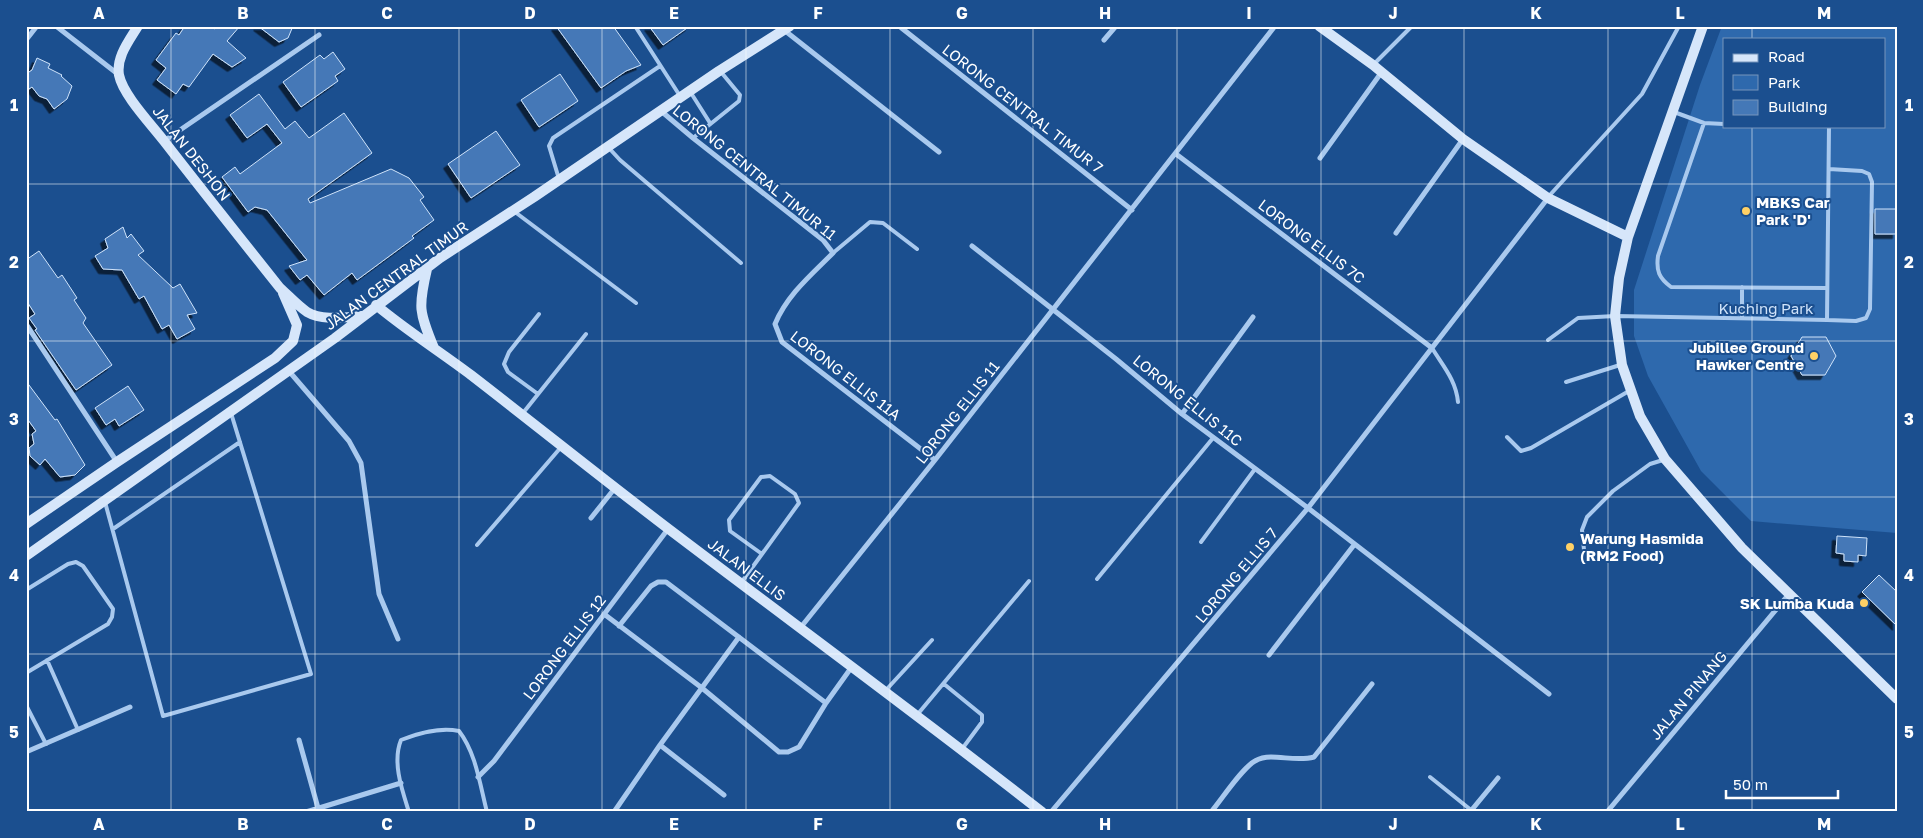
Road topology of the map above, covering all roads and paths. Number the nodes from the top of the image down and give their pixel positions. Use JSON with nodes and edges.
{"nodes":[{"id":1,"x":37,"y":26,"type":"edge"},
{"id":2,"x":56,"y":26,"type":"edge"},
{"id":3,"x":138,"y":26,"type":"edge"},
{"id":4,"x":635,"y":26,"type":"edge"},
{"id":5,"x":899,"y":26,"type":"edge"},
{"id":6,"x":1116,"y":26,"type":"edge"},
{"id":7,"x":1275,"y":26,"type":"edge"},
{"id":8,"x":1319,"y":26,"type":"edge"},
{"id":9,"x":1412,"y":26,"type":"edge"},
{"id":10,"x":1679,"y":26,"type":"edge"},
{"id":11,"x":1703,"y":26,"type":"edge"},
{"id":12,"x":787,"y":28,"type":"edge"},
{"id":13,"x":320,"y":35,"type":"dead end"},
{"id":14,"x":26,"y":40,"type":"edge"},
{"id":15,"x":1104,"y":40,"type":"dead end"},
{"id":16,"x":1373,"y":65,"type":"junction"},
{"id":17,"x":660,"y":66,"type":"junction"},
{"id":18,"x":719,"y":71,"type":"junction"},
{"id":19,"x":1381,"y":73,"type":"junction"},
{"id":20,"x":119,"y":75,"type":"junction"},
{"id":21,"x":690,"y":91,"type":"junction"},
{"id":22,"x":680,"y":97,"type":"junction"},
{"id":23,"x":661,"y":111,"type":"junction"},
{"id":24,"x":1672,"y":111,"type":"junction"},
{"id":25,"x":710,"y":123,"type":"junction"},
{"id":26,"x":1704,"y":123,"type":"junction"},
{"id":27,"x":1723,"y":124,"type":"edge"},
{"id":28,"x":1829,"y":128,"type":"edge"},
{"id":29,"x":694,"y":138,"type":"junction"},
{"id":30,"x":1463,"y":139,"type":"junction"},
{"id":31,"x":164,"y":141,"type":"junction"},
{"id":32,"x":608,"y":147,"type":"junction"},
{"id":33,"x":939,"y":152,"type":"dead end"},
{"id":34,"x":1176,"y":154,"type":"junction"},
{"id":35,"x":1320,"y":158,"type":"dead end"},
{"id":36,"x":1828,"y":169,"type":"junction"},
{"id":37,"x":558,"y":179,"type":"junction"},
{"id":38,"x":1548,"y":198,"type":"junction"},
{"id":39,"x":514,"y":210,"type":"junction"},
{"id":40,"x":1132,"y":210,"type":"junction"},
{"id":41,"x":1396,"y":233,"type":"dead end"},
{"id":42,"x":1628,"y":237,"type":"junction"},
{"id":43,"x":972,"y":246,"type":"dead end"},
{"id":44,"x":917,"y":249,"type":"dead end"},
{"id":45,"x":834,"y":253,"type":"junction"},
{"id":46,"x":741,"y":263,"type":"dead end"},
{"id":47,"x":426,"y":270,"type":"junction"},
{"id":48,"x":1742,"y":287,"type":"junction"},
{"id":49,"x":280,"y":288,"type":"junction"},
{"id":50,"x":1828,"y":288,"type":"junction"},
{"id":51,"x":636,"y":303,"type":"dead end"},
{"id":52,"x":376,"y":305,"type":"junction"},
{"id":53,"x":1054,"y":310,"type":"junction"},
{"id":54,"x":539,"y":314,"type":"dead end"},
{"id":55,"x":363,"y":316,"type":"junction"},
{"id":56,"x":1615,"y":316,"type":"junction"},
{"id":57,"x":1254,"y":317,"type":"dead end"},
{"id":58,"x":1742,"y":318,"type":"junction"},
{"id":59,"x":1827,"y":320,"type":"junction"},
{"id":60,"x":26,"y":324,"type":"edge"},
{"id":61,"x":586,"y":334,"type":"dead end"},
{"id":62,"x":1548,"y":340,"type":"dead end"},
{"id":63,"x":1432,"y":348,"type":"junction"},
{"id":64,"x":434,"y":349,"type":"junction"},
{"id":65,"x":1622,"y":365,"type":"junction"},
{"id":66,"x":288,"y":370,"type":"junction"},
{"id":67,"x":1566,"y":382,"type":"dead end"},
{"id":68,"x":1631,"y":390,"type":"junction"},
{"id":69,"x":538,"y":394,"type":"junction"},
{"id":70,"x":1458,"y":402,"type":"dead end"},
{"id":71,"x":230,"y":411,"type":"junction"},
{"id":72,"x":1182,"y":414,"type":"junction"},
{"id":73,"x":522,"y":415,"type":"junction"},
{"id":74,"x":1507,"y":436,"type":"dead end"},
{"id":75,"x":1214,"y":438,"type":"junction"},
{"id":76,"x":240,"y":442,"type":"junction"},
{"id":77,"x":562,"y":446,"type":"junction"},
{"id":78,"x":1665,"y":459,"type":"junction"},
{"id":79,"x":935,"y":460,"type":"junction"},
{"id":80,"x":117,"y":462,"type":"junction"},
{"id":81,"x":1256,"y":470,"type":"junction"},
{"id":82,"x":615,"y":488,"type":"junction"},
{"id":83,"x":105,"y":500,"type":"junction"},
{"id":84,"x":1308,"y":508,"type":"junction"},
{"id":85,"x":591,"y":518,"type":"dead end"},
{"id":86,"x":26,"y":524,"type":"edge"},
{"id":87,"x":113,"y":529,"type":"junction"},
{"id":88,"x":668,"y":529,"type":"junction"},
{"id":89,"x":1201,"y":542,"type":"dead end"},
{"id":90,"x":477,"y":545,"type":"dead end"},
{"id":91,"x":1354,"y":545,"type":"junction"},
{"id":92,"x":762,"y":554,"type":"junction"},
{"id":93,"x":26,"y":556,"type":"edge"},
{"id":94,"x":1585,"y":560,"type":"dead end"},
{"id":95,"x":1097,"y":579,"type":"dead end"},
{"id":96,"x":1029,"y":581,"type":"dead end"},
{"id":97,"x":740,"y":583,"type":"junction"},
{"id":98,"x":26,"y":590,"type":"edge"},
{"id":99,"x":1789,"y":594,"type":"junction"},
{"id":100,"x":604,"y":614,"type":"junction"},
{"id":101,"x":619,"y":626,"type":"junction"},
{"id":102,"x":800,"y":627,"type":"junction"},
{"id":103,"x":739,"y":637,"type":"junction"},
{"id":104,"x":398,"y":639,"type":"dead end"},
{"id":105,"x":932,"y":640,"type":"dead end"},
{"id":106,"x":1269,"y":654,"type":"dead end"},
{"id":107,"x":46,"y":660,"type":"junction"},
{"id":108,"x":851,"y":668,"type":"junction"},
{"id":109,"x":26,"y":673,"type":"edge"},
{"id":110,"x":944,"y":684,"type":"junction"},
{"id":111,"x":1372,"y":684,"type":"dead end"},
{"id":112,"x":702,"y":688,"type":"junction"},
{"id":113,"x":884,"y":692,"type":"junction"},
{"id":114,"x":1549,"y":694,"type":"dead end"},
{"id":115,"x":1897,"y":699,"type":"edge"},
{"id":116,"x":826,"y":703,"type":"junction"},
{"id":117,"x":26,"y":705,"type":"edge"},
{"id":118,"x":130,"y":707,"type":"dead end"},
{"id":119,"x":917,"y":715,"type":"junction"},
{"id":120,"x":78,"y":730,"type":"junction"},
{"id":121,"x":299,"y":740,"type":"dead end"},
{"id":122,"x":46,"y":744,"type":"junction"},
{"id":123,"x":660,"y":745,"type":"junction"},
{"id":124,"x":962,"y":749,"type":"junction"},
{"id":125,"x":26,"y":752,"type":"edge"},
{"id":126,"x":478,"y":777,"type":"junction"},
{"id":127,"x":1430,"y":777,"type":"dead end"},
{"id":128,"x":1498,"y":778,"type":"dead end"},
{"id":129,"x":401,"y":783,"type":"junction"},
{"id":130,"x":724,"y":795,"type":"dead end"},
{"id":131,"x":318,"y":808,"type":"junction"},
{"id":132,"x":1470,"y":811,"type":"edge"},
{"id":133,"x":306,"y":812,"type":"edge"},
{"id":134,"x":409,"y":812,"type":"edge"},
{"id":135,"x":487,"y":812,"type":"edge"},
{"id":136,"x":614,"y":812,"type":"edge"},
{"id":137,"x":1042,"y":812,"type":"edge"},
{"id":138,"x":1051,"y":812,"type":"edge"},
{"id":139,"x":1211,"y":812,"type":"edge"},
{"id":140,"x":1607,"y":812,"type":"edge"}],
"edges":[{"from":1,"to":14,"type":"street"},
{"from":2,"to":20,"type":"street"},
{"from":3,"to":20,"type":"main road"},
{"from":4,"to":17,"type":"lane"},
{"from":5,"to":40,"type":"street","name":"LORONG CENTRAL TIMUR 7"},
{"from":6,"to":15,"type":"street"},
{"from":7,"to":34,"type":"street","name":"LORONG ELLIS 11"},
{"from":8,"to":16,"type":"main road"},
{"from":9,"to":16,"type":"lane"},
{"from":10,"to":38,"type":"lane"},
{"from":11,"to":24,"type":"main road"},
{"from":12,"to":18,"type":"main road","name":"JALAN CENTRAL TIMUR"},
{"from":12,"to":33,"type":"street"},
{"from":13,"to":31,"type":"street"},
{"from":16,"to":19,"type":"main road"},
{"from":17,"to":22,"type":"lane"},
{"from":17,"to":37,"type":"lane"},
{"from":18,"to":21,"type":"main road","name":"JALAN CENTRAL TIMUR"},
{"from":18,"to":25,"type":"lane"},
{"from":19,"to":30,"type":"main road"},
{"from":19,"to":35,"type":"street"},
{"from":20,"to":31,"type":"main road","name":"JALAN DESHON"},
{"from":21,"to":22,"type":"main road","name":"JALAN CENTRAL TIMUR"},
{"from":21,"to":25,"type":"lane"},
{"from":22,"to":23,"type":"main road","name":"JALAN CENTRAL TIMUR"},
{"from":23,"to":29,"type":"street","name":"LORONG CENTRAL TIMUR 11"},
{"from":23,"to":32,"type":"main road","name":"JALAN CENTRAL TIMUR"},
{"from":24,"to":26,"type":"lane"},
{"from":24,"to":42,"type":"main road"},
{"from":25,"to":29,"type":"lane"},
{"from":26,"to":27,"type":"lane"},
{"from":26,"to":48,"type":"lane"},
{"from":28,"to":36,"type":"lane"},
{"from":29,"to":45,"type":"street","name":"LORONG CENTRAL TIMUR 11"},
{"from":30,"to":38,"type":"main road"},
{"from":30,"to":41,"type":"street"},
{"from":31,"to":49,"type":"main road","name":"JALAN DESHON"},
{"from":32,"to":37,"type":"main road","name":"JALAN CENTRAL TIMUR"},
{"from":32,"to":46,"type":"lane"},
{"from":34,"to":40,"type":"street","name":"LORONG ELLIS 11"},
{"from":34,"to":63,"type":"street","name":"LORONG ELLIS 7C"},
{"from":36,"to":50,"type":"lane"},
{"from":36,"to":59,"type":"lane"},
{"from":37,"to":39,"type":"main road","name":"JALAN CENTRAL TIMUR"},
{"from":38,"to":42,"type":"main road"},
{"from":38,"to":63,"type":"street","name":"LORONG ELLIS 7"},
{"from":39,"to":47,"type":"main road","name":"JALAN CENTRAL TIMUR"},
{"from":39,"to":51,"type":"lane"},
{"from":40,"to":53,"type":"street","name":"LORONG ELLIS 11"},
{"from":42,"to":56,"type":"main road"},
{"from":43,"to":53,"type":"street","name":"LORONG ELLIS 11C"},
{"from":44,"to":45,"type":"lane"},
{"from":45,"to":79,"type":"street","name":"LORONG ELLIS 11A"},
{"from":47,"to":52,"type":"main road","name":"JALAN CENTRAL TIMUR"},
{"from":47,"to":64,"type":"main road"},
{"from":48,"to":50,"type":"lane"},
{"from":48,"to":58,"type":"lane"},
{"from":49,"to":55,"type":"main road"},
{"from":49,"to":80,"type":"main road"},
{"from":50,"to":59,"type":"lane"},
{"from":52,"to":55,"type":"main road","name":"JALAN CENTRAL TIMUR"},
{"from":52,"to":64,"type":"main road","name":"JALAN ELLIS"},
{"from":53,"to":72,"type":"street","name":"LORONG ELLIS 11C"},
{"from":53,"to":79,"type":"street","name":"LORONG ELLIS 11"},
{"from":54,"to":69,"type":"lane"},
{"from":55,"to":66,"type":"main road","name":"JALAN CENTRAL TIMUR"},
{"from":56,"to":58,"type":"lane"},
{"from":56,"to":62,"type":"lane"},
{"from":56,"to":65,"type":"main road"},
{"from":57,"to":72,"type":"street"},
{"from":58,"to":59,"type":"lane"},
{"from":60,"to":80,"type":"street"},
{"from":61,"to":69,"type":"lane"},
{"from":63,"to":70,"type":"lane"},
{"from":63,"to":84,"type":"street","name":"LORONG ELLIS 7"},
{"from":64,"to":73,"type":"main road","name":"JALAN ELLIS"},
{"from":65,"to":67,"type":"lane"},
{"from":65,"to":68,"type":"main road"},
{"from":66,"to":71,"type":"main road","name":"JALAN CENTRAL TIMUR"},
{"from":66,"to":104,"type":"street"},
{"from":68,"to":74,"type":"lane"},
{"from":68,"to":78,"type":"main road"},
{"from":69,"to":73,"type":"lane"},
{"from":71,"to":76,"type":"lane"},
{"from":71,"to":83,"type":"main road","name":"JALAN CENTRAL TIMUR"},
{"from":72,"to":75,"type":"street","name":"LORONG ELLIS 11C"},
{"from":73,"to":77,"type":"main road","name":"JALAN ELLIS"},
{"from":75,"to":81,"type":"street","name":"LORONG ELLIS 11C"},
{"from":75,"to":95,"type":"lane"},
{"from":76,"to":87,"type":"lane"},
{"from":76,"to":87,"type":"lane"},
{"from":77,"to":82,"type":"main road","name":"JALAN ELLIS"},
{"from":77,"to":90,"type":"lane"},
{"from":78,"to":94,"type":"lane"},
{"from":78,"to":99,"type":"main road"},
{"from":79,"to":102,"type":"street","name":"LORONG ELLIS 11"},
{"from":80,"to":86,"type":"main road"},
{"from":81,"to":84,"type":"street","name":"LORONG ELLIS 11C"},
{"from":81,"to":89,"type":"lane"},
{"from":82,"to":85,"type":"street"},
{"from":82,"to":88,"type":"main road","name":"JALAN ELLIS"},
{"from":83,"to":87,"type":"lane"},
{"from":83,"to":93,"type":"main road","name":"JALAN CENTRAL TIMUR"},
{"from":84,"to":91,"type":"street","name":"LORONG ELLIS 11C"},
{"from":84,"to":138,"type":"street","name":"LORONG ELLIS 7"},
{"from":88,"to":97,"type":"main road","name":"JALAN ELLIS"},
{"from":88,"to":100,"type":"street","name":"LORONG ELLIS 12"},
{"from":91,"to":106,"type":"street"},
{"from":91,"to":114,"type":"street","name":"LORONG ELLIS 11C"},
{"from":92,"to":92,"type":"lane"},
{"from":92,"to":97,"type":"lane"},
{"from":96,"to":110,"type":"lane"},
{"from":97,"to":102,"type":"main road","name":"JALAN ELLIS"},
{"from":98,"to":107,"type":"lane"},
{"from":99,"to":115,"type":"main road"},
{"from":99,"to":140,"type":"street","name":"JALAN PINANG"},
{"from":100,"to":101,"type":"street"},
{"from":100,"to":126,"type":"street","name":"LORONG ELLIS 12"},
{"from":101,"to":103,"type":"street"},
{"from":101,"to":112,"type":"street"},
{"from":102,"to":108,"type":"main road","name":"JALAN ELLIS"},
{"from":103,"to":112,"type":"street"},
{"from":103,"to":116,"type":"street"},
{"from":105,"to":113,"type":"lane"},
{"from":107,"to":109,"type":"lane"},
{"from":107,"to":120,"type":"lane"},
{"from":108,"to":113,"type":"main road","name":"JALAN ELLIS"},
{"from":108,"to":116,"type":"street"},
{"from":110,"to":119,"type":"lane"},
{"from":110,"to":124,"type":"lane"},
{"from":111,"to":139,"type":"street"},
{"from":112,"to":116,"type":"street"},
{"from":112,"to":123,"type":"street"},
{"from":113,"to":119,"type":"main road","name":"JALAN ELLIS"},
{"from":117,"to":122,"type":"lane"},
{"from":118,"to":120,"type":"street"},
{"from":119,"to":124,"type":"main road","name":"JALAN ELLIS"},
{"from":120,"to":122,"type":"street"},
{"from":121,"to":131,"type":"street"},
{"from":122,"to":125,"type":"street"},
{"from":123,"to":130,"type":"street"},
{"from":123,"to":136,"type":"street"},
{"from":124,"to":137,"type":"main road","name":"JALAN ELLIS"},
{"from":126,"to":129,"type":"lane"},
{"from":126,"to":135,"type":"lane"},
{"from":127,"to":132,"type":"lane"},
{"from":128,"to":132,"type":"street"},
{"from":129,"to":131,"type":"street"},
{"from":129,"to":134,"type":"lane"},
{"from":131,"to":133,"type":"street"}]}
